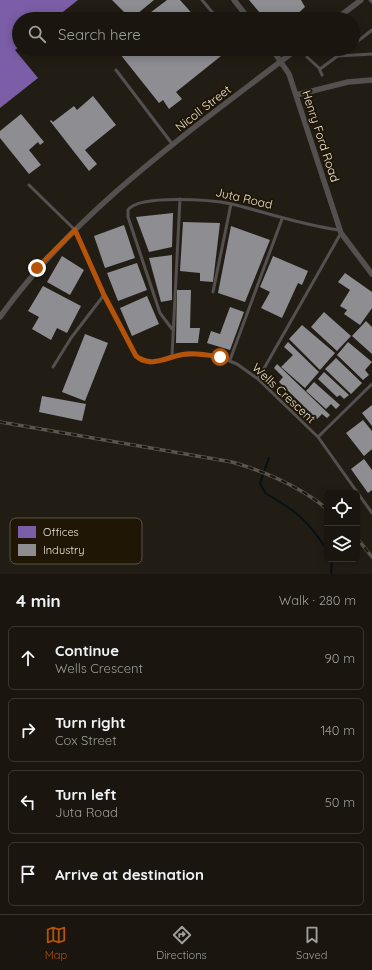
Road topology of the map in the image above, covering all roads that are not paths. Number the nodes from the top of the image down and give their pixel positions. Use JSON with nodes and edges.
{"nodes":[{"id":1,"x":202,"y":0,"type":"edge"},
{"id":2,"x":234,"y":0,"type":"edge"},
{"id":3,"x":361,"y":0,"type":"edge"},
{"id":4,"x":212,"y":12,"type":"edge"},
{"id":5,"x":243,"y":12,"type":"edge"},
{"id":6,"x":345,"y":12,"type":"edge"},
{"id":7,"x":372,"y":30,"type":"edge"},
{"id":8,"x":360,"y":39,"type":"edge"},
{"id":9,"x":372,"y":54,"type":"edge"},
{"id":10,"x":360,"y":55,"type":"edge"},
{"id":11,"x":277,"y":56,"type":"edge"},
{"id":12,"x":288,"y":56,"type":"edge"},
{"id":13,"x":338,"y":56,"type":"edge"},
{"id":14,"x":308,"y":57,"type":"dead end"},
{"id":15,"x":281,"y":61,"type":"junction"},
{"id":16,"x":320,"y":69,"type":"junction"},
{"id":17,"x":116,"y":70,"type":"dead end"},
{"id":18,"x":322,"y":75,"type":"dead end"},
{"id":19,"x":372,"y":80,"type":"edge"},
{"id":20,"x":296,"y":95,"type":"junction"},
{"id":21,"x":173,"y":145,"type":"junction"},
{"id":22,"x":29,"y":184,"type":"dead end"},
{"id":23,"x":180,"y":199,"type":"junction"},
{"id":24,"x":231,"y":204,"type":"junction"},
{"id":25,"x":282,"y":219,"type":"junction"},
{"id":26,"x":75,"y":230,"type":"junction"},
{"id":27,"x":341,"y":231,"type":"junction"},
{"id":28,"x":372,"y":274,"type":"edge"},
{"id":29,"x":213,"y":292,"type":"dead end"},
{"id":30,"x":104,"y":295,"type":"junction"},
{"id":31,"x":0,"y":317,"type":"edge"},
{"id":32,"x":172,"y":329,"type":"junction"},
{"id":33,"x":172,"y":356,"type":"junction"},
{"id":34,"x":230,"y":360,"type":"junction"},
{"id":35,"x":54,"y":367,"type":"dead end"},
{"id":36,"x":258,"y":379,"type":"junction"},
{"id":37,"x":372,"y":384,"type":"edge"},
{"id":38,"x":318,"y":437,"type":"junction"},
{"id":39,"x":372,"y":513,"type":"edge"}],
"edges":[{"from":1,"to":4,"type":"lane"},
{"from":2,"to":5,"type":"street"},
{"from":3,"to":6,"type":"street"},
{"from":7,"to":8,"type":"lane"},
{"from":9,"to":10,"type":"lane"},
{"from":11,"to":15,"type":"street","name":"Henry Ford Road"},
{"from":12,"to":15,"type":"street","name":"Nicoll Street"},
{"from":13,"to":16,"type":"lane"},
{"from":14,"to":16,"type":"lane"},
{"from":15,"to":20,"type":"street","name":"Henry Ford Road"},
{"from":15,"to":21,"type":"street","name":"Nicoll Street"},
{"from":16,"to":18,"type":"lane"},
{"from":17,"to":21,"type":"lane"},
{"from":19,"to":20,"type":"street"},
{"from":20,"to":27,"type":"street","name":"Henry Ford Road"},
{"from":21,"to":26,"type":"street","name":"Nicoll Street"},
{"from":22,"to":26,"type":"lane"},
{"from":23,"to":24,"type":"lane","name":"Juta Road"},
{"from":23,"to":32,"type":"lane"},
{"from":23,"to":32,"type":"lane","name":"Juta Road"},
{"from":24,"to":25,"type":"lane","name":"Juta Road"},
{"from":24,"to":29,"type":"lane"},
{"from":25,"to":27,"type":"lane","name":"Juta Road"},
{"from":25,"to":34,"type":"lane"},
{"from":26,"to":30,"type":"lane"},
{"from":26,"to":31,"type":"street"},
{"from":27,"to":28,"type":"street"},
{"from":27,"to":36,"type":"lane"},
{"from":30,"to":33,"type":"lane","name":"Wells Crescent"},
{"from":30,"to":35,"type":"lane"},
{"from":32,"to":33,"type":"lane"},
{"from":33,"to":34,"type":"lane","name":"Wells Crescent"},
{"from":34,"to":36,"type":"lane","name":"Wells Crescent"},
{"from":36,"to":38,"type":"lane","name":"Wells Crescent"},
{"from":37,"to":38,"type":"lane"},
{"from":38,"to":39,"type":"lane","name":"Wells Crescent"}]}
